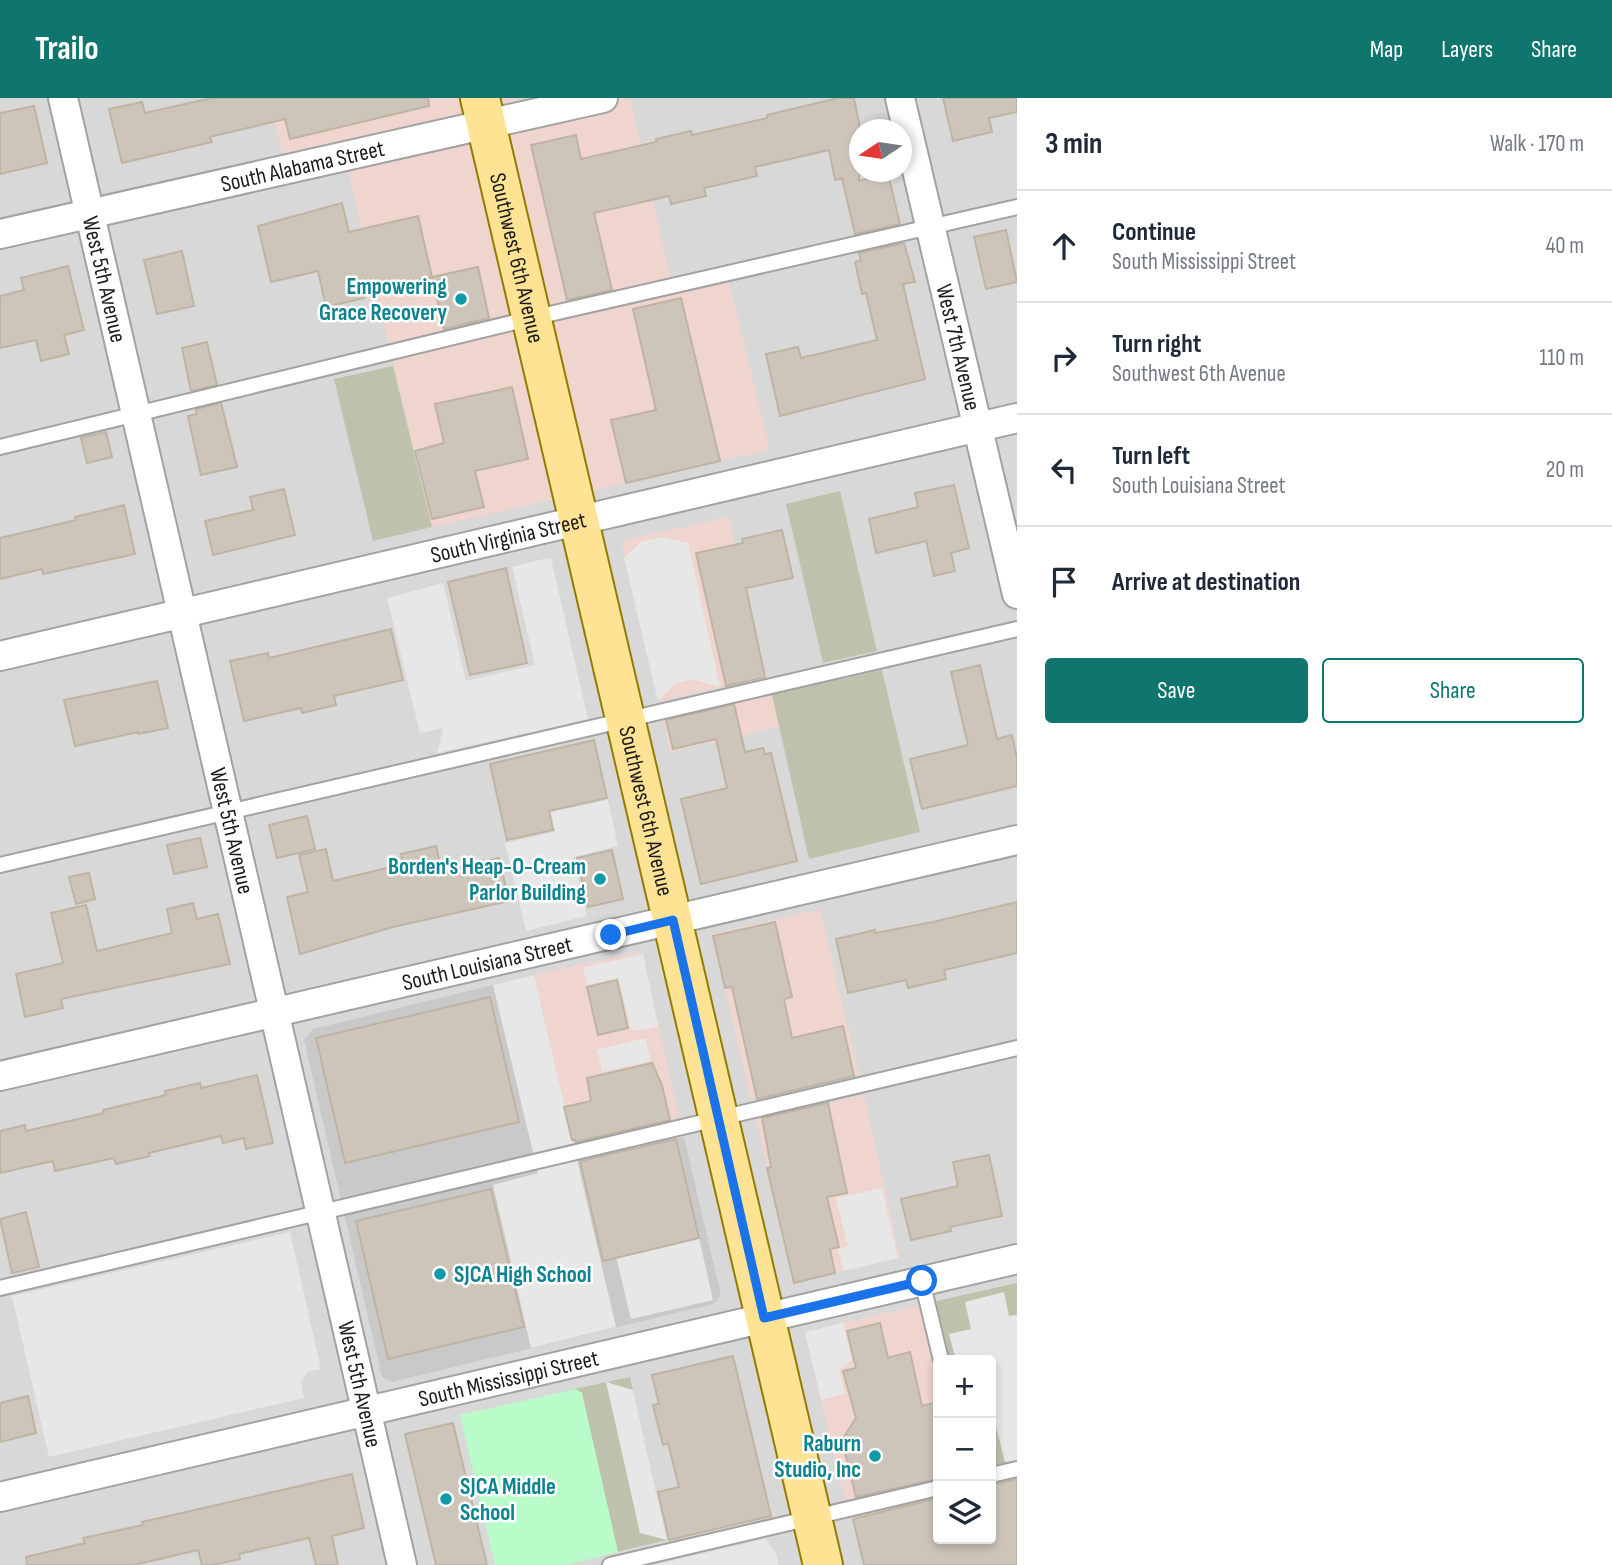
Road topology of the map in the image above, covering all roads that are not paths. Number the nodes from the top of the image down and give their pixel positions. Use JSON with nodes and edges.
{"nodes":[{"id":1,"x":63,"y":98,"type":"edge"},
{"id":2,"x":603,"y":98,"type":"edge"},
{"id":3,"x":900,"y":98,"type":"edge"},
{"id":4,"x":483,"y":112,"type":"edge"},
{"id":5,"x":1017,"y":207,"type":"edge"},
{"id":6,"x":91,"y":214,"type":"junction"},
{"id":7,"x":931,"y":226,"type":"junction"},
{"id":8,"x":0,"y":234,"type":"edge"},
{"id":9,"x":532,"y":318,"type":"junction"},
{"id":10,"x":137,"y":415,"type":"junction"},
{"id":11,"x":1017,"y":418,"type":"edge"},
{"id":12,"x":977,"y":428,"type":"junction"},
{"id":13,"x":0,"y":447,"type":"edge"},
{"id":14,"x":579,"y":520,"type":"junction"},
{"id":15,"x":1017,"y":594,"type":"edge"},
{"id":16,"x":182,"y":613,"type":"junction"},
{"id":17,"x":1017,"y":629,"type":"edge"},
{"id":18,"x":0,"y":656,"type":"edge"},
{"id":19,"x":626,"y":719,"type":"junction"},
{"id":20,"x":229,"y":811,"type":"junction"},
{"id":21,"x":1017,"y":840,"type":"edge"},
{"id":22,"x":0,"y":865,"type":"edge"},
{"id":23,"x":673,"y":920,"type":"junction"},
{"id":24,"x":275,"y":1013,"type":"junction"},
{"id":25,"x":1017,"y":1048,"type":"edge"},
{"id":26,"x":0,"y":1076,"type":"edge"},
{"id":27,"x":719,"y":1119,"type":"junction"},
{"id":28,"x":322,"y":1214,"type":"junction"},
{"id":29,"x":1017,"y":1259,"type":"edge"},
{"id":30,"x":922,"y":1281,"type":"junction"},
{"id":31,"x":0,"y":1288,"type":"edge"},
{"id":32,"x":764,"y":1318,"type":"junction"},
{"id":33,"x":940,"y":1355,"type":"edge"},
{"id":34,"x":366,"y":1410,"type":"junction"},
{"id":35,"x":1017,"y":1469,"type":"edge"},
{"id":36,"x":996,"y":1474,"type":"edge"},
{"id":37,"x":933,"y":1489,"type":"edge"},
{"id":38,"x":0,"y":1497,"type":"edge"},
{"id":39,"x":811,"y":1517,"type":"junction"},
{"id":40,"x":401,"y":1565,"type":"edge"},
{"id":41,"x":610,"y":1565,"type":"edge"},
{"id":42,"x":822,"y":1565,"type":"edge"}],
"edges":[{"from":1,"to":6,"type":"street","name":"West 5th Avenue"},
{"from":2,"to":4,"type":"street","name":"South Alabama Street"},
{"from":3,"to":7,"type":"street","name":"West 7th Avenue"},
{"from":4,"to":6,"type":"street","name":"South Alabama Street"},
{"from":4,"to":9,"type":"main road","name":"Southwest 6th Avenue"},
{"from":5,"to":7,"type":"lane"},
{"from":6,"to":8,"type":"street","name":"South Alabama Street"},
{"from":6,"to":10,"type":"street","name":"West 5th Avenue"},
{"from":7,"to":9,"type":"lane"},
{"from":7,"to":12,"type":"street","name":"West 7th Avenue"},
{"from":9,"to":10,"type":"lane"},
{"from":9,"to":14,"type":"main road","name":"Southwest 6th Avenue"},
{"from":10,"to":13,"type":"lane"},
{"from":10,"to":16,"type":"street","name":"West 5th Avenue"},
{"from":11,"to":12,"type":"street","name":"South Virginia Street"},
{"from":12,"to":14,"type":"street","name":"South Virginia Street"},
{"from":12,"to":15,"type":"street","name":"West 7th Avenue"},
{"from":14,"to":16,"type":"street","name":"South Virginia Street"},
{"from":14,"to":19,"type":"main road","name":"Southwest 6th Avenue"},
{"from":16,"to":18,"type":"street","name":"South Virginia Street"},
{"from":16,"to":20,"type":"street","name":"West 5th Avenue"},
{"from":17,"to":19,"type":"lane"},
{"from":19,"to":20,"type":"lane"},
{"from":19,"to":23,"type":"main road","name":"Southwest 6th Avenue"},
{"from":20,"to":22,"type":"lane"},
{"from":20,"to":24,"type":"street","name":"West 5th Avenue"},
{"from":21,"to":23,"type":"street","name":"South Louisiana Street"},
{"from":23,"to":24,"type":"street","name":"South Louisiana Street"},
{"from":23,"to":27,"type":"main road","name":"Southwest 6th Avenue"},
{"from":24,"to":26,"type":"street","name":"South Louisiana Street"},
{"from":24,"to":28,"type":"street","name":"West 5th Avenue"},
{"from":25,"to":27,"type":"lane"},
{"from":27,"to":28,"type":"lane"},
{"from":27,"to":32,"type":"main road","name":"Southwest 6th Avenue"},
{"from":28,"to":31,"type":"lane"},
{"from":28,"to":34,"type":"street","name":"West 5th Avenue"},
{"from":29,"to":30,"type":"street","name":"South Mississippi Street"},
{"from":30,"to":32,"type":"street","name":"South Mississippi Street"},
{"from":30,"to":33,"type":"lane"},
{"from":32,"to":34,"type":"street","name":"South Mississippi Street"},
{"from":32,"to":39,"type":"main road","name":"Southwest 6th Avenue"},
{"from":34,"to":38,"type":"street","name":"South Mississippi Street"},
{"from":34,"to":40,"type":"street","name":"West 5th Avenue"},
{"from":35,"to":36,"type":"lane"},
{"from":37,"to":39,"type":"lane"},
{"from":39,"to":41,"type":"lane"},
{"from":39,"to":42,"type":"main road","name":"Southwest 6th Avenue"}]}
